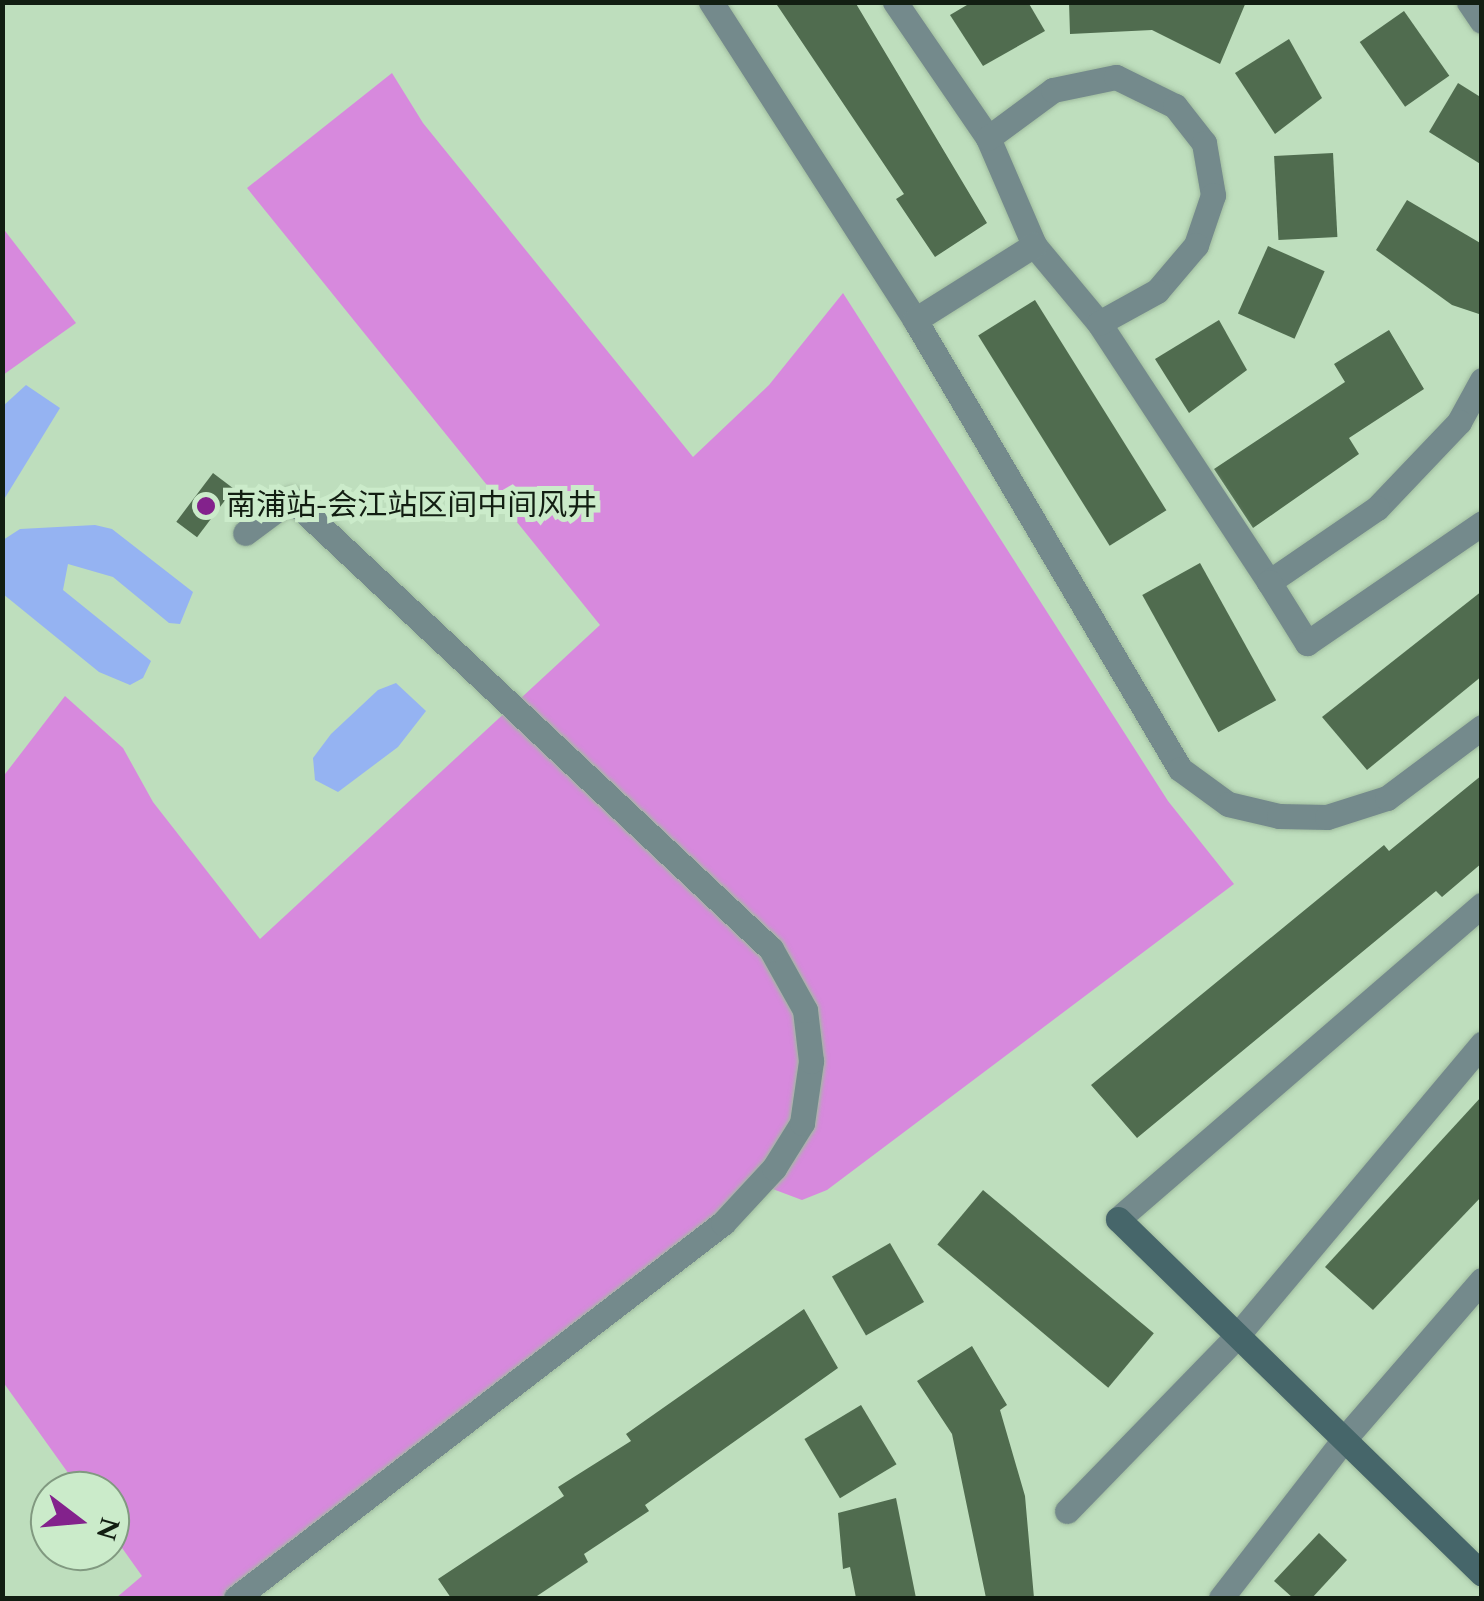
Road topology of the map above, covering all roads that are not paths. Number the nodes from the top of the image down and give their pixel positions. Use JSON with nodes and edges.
{"nodes":[{"id":1,"x":711,"y":2,"type":"edge"},
{"id":2,"x":895,"y":2,"type":"edge"},
{"id":3,"x":1468,"y":2,"type":"edge"},
{"id":4,"x":1482,"y":21,"type":"edge"},
{"id":5,"x":988,"y":138,"type":"junction"},
{"id":6,"x":1034,"y":244,"type":"junction"},
{"id":7,"x":915,"y":320,"type":"junction"},
{"id":8,"x":1099,"y":323,"type":"junction"},
{"id":9,"x":1482,"y":380,"type":"edge"},
{"id":10,"x":1482,"y":523,"type":"edge"},
{"id":11,"x":245,"y":533,"type":"dead end"},
{"id":12,"x":1269,"y":582,"type":"junction"},
{"id":13,"x":1482,"y":727,"type":"edge"},
{"id":14,"x":1482,"y":905,"type":"edge"},
{"id":15,"x":1482,"y":1044,"type":"edge"},
{"id":16,"x":1482,"y":1280,"type":"edge"},
{"id":17,"x":1236,"y":1337,"type":"junction"},
{"id":18,"x":1345,"y":1438,"type":"junction"},
{"id":19,"x":1067,"y":1511,"type":"dead end"},
{"id":20,"x":1482,"y":1574,"type":"edge"},
{"id":21,"x":236,"y":1598,"type":"edge"},
{"id":22,"x":1221,"y":1598,"type":"edge"}],
"edges":[{"from":1,"to":7,"type":"street"},
{"from":2,"to":5,"type":"street"},
{"from":3,"to":4,"type":"street"},
{"from":5,"to":6,"type":"street"},
{"from":5,"to":8,"type":"street"},
{"from":6,"to":7,"type":"street"},
{"from":6,"to":8,"type":"street"},
{"from":7,"to":13,"type":"street"},
{"from":8,"to":12,"type":"street"},
{"from":9,"to":12,"type":"street"},
{"from":10,"to":12,"type":"street"},
{"from":11,"to":21,"type":"street"},
{"from":14,"to":17,"type":"street"},
{"from":15,"to":17,"type":"street"},
{"from":16,"to":18,"type":"street"},
{"from":17,"to":18,"type":"street"},
{"from":17,"to":19,"type":"street"},
{"from":18,"to":20,"type":"street"},
{"from":18,"to":22,"type":"street"}]}
